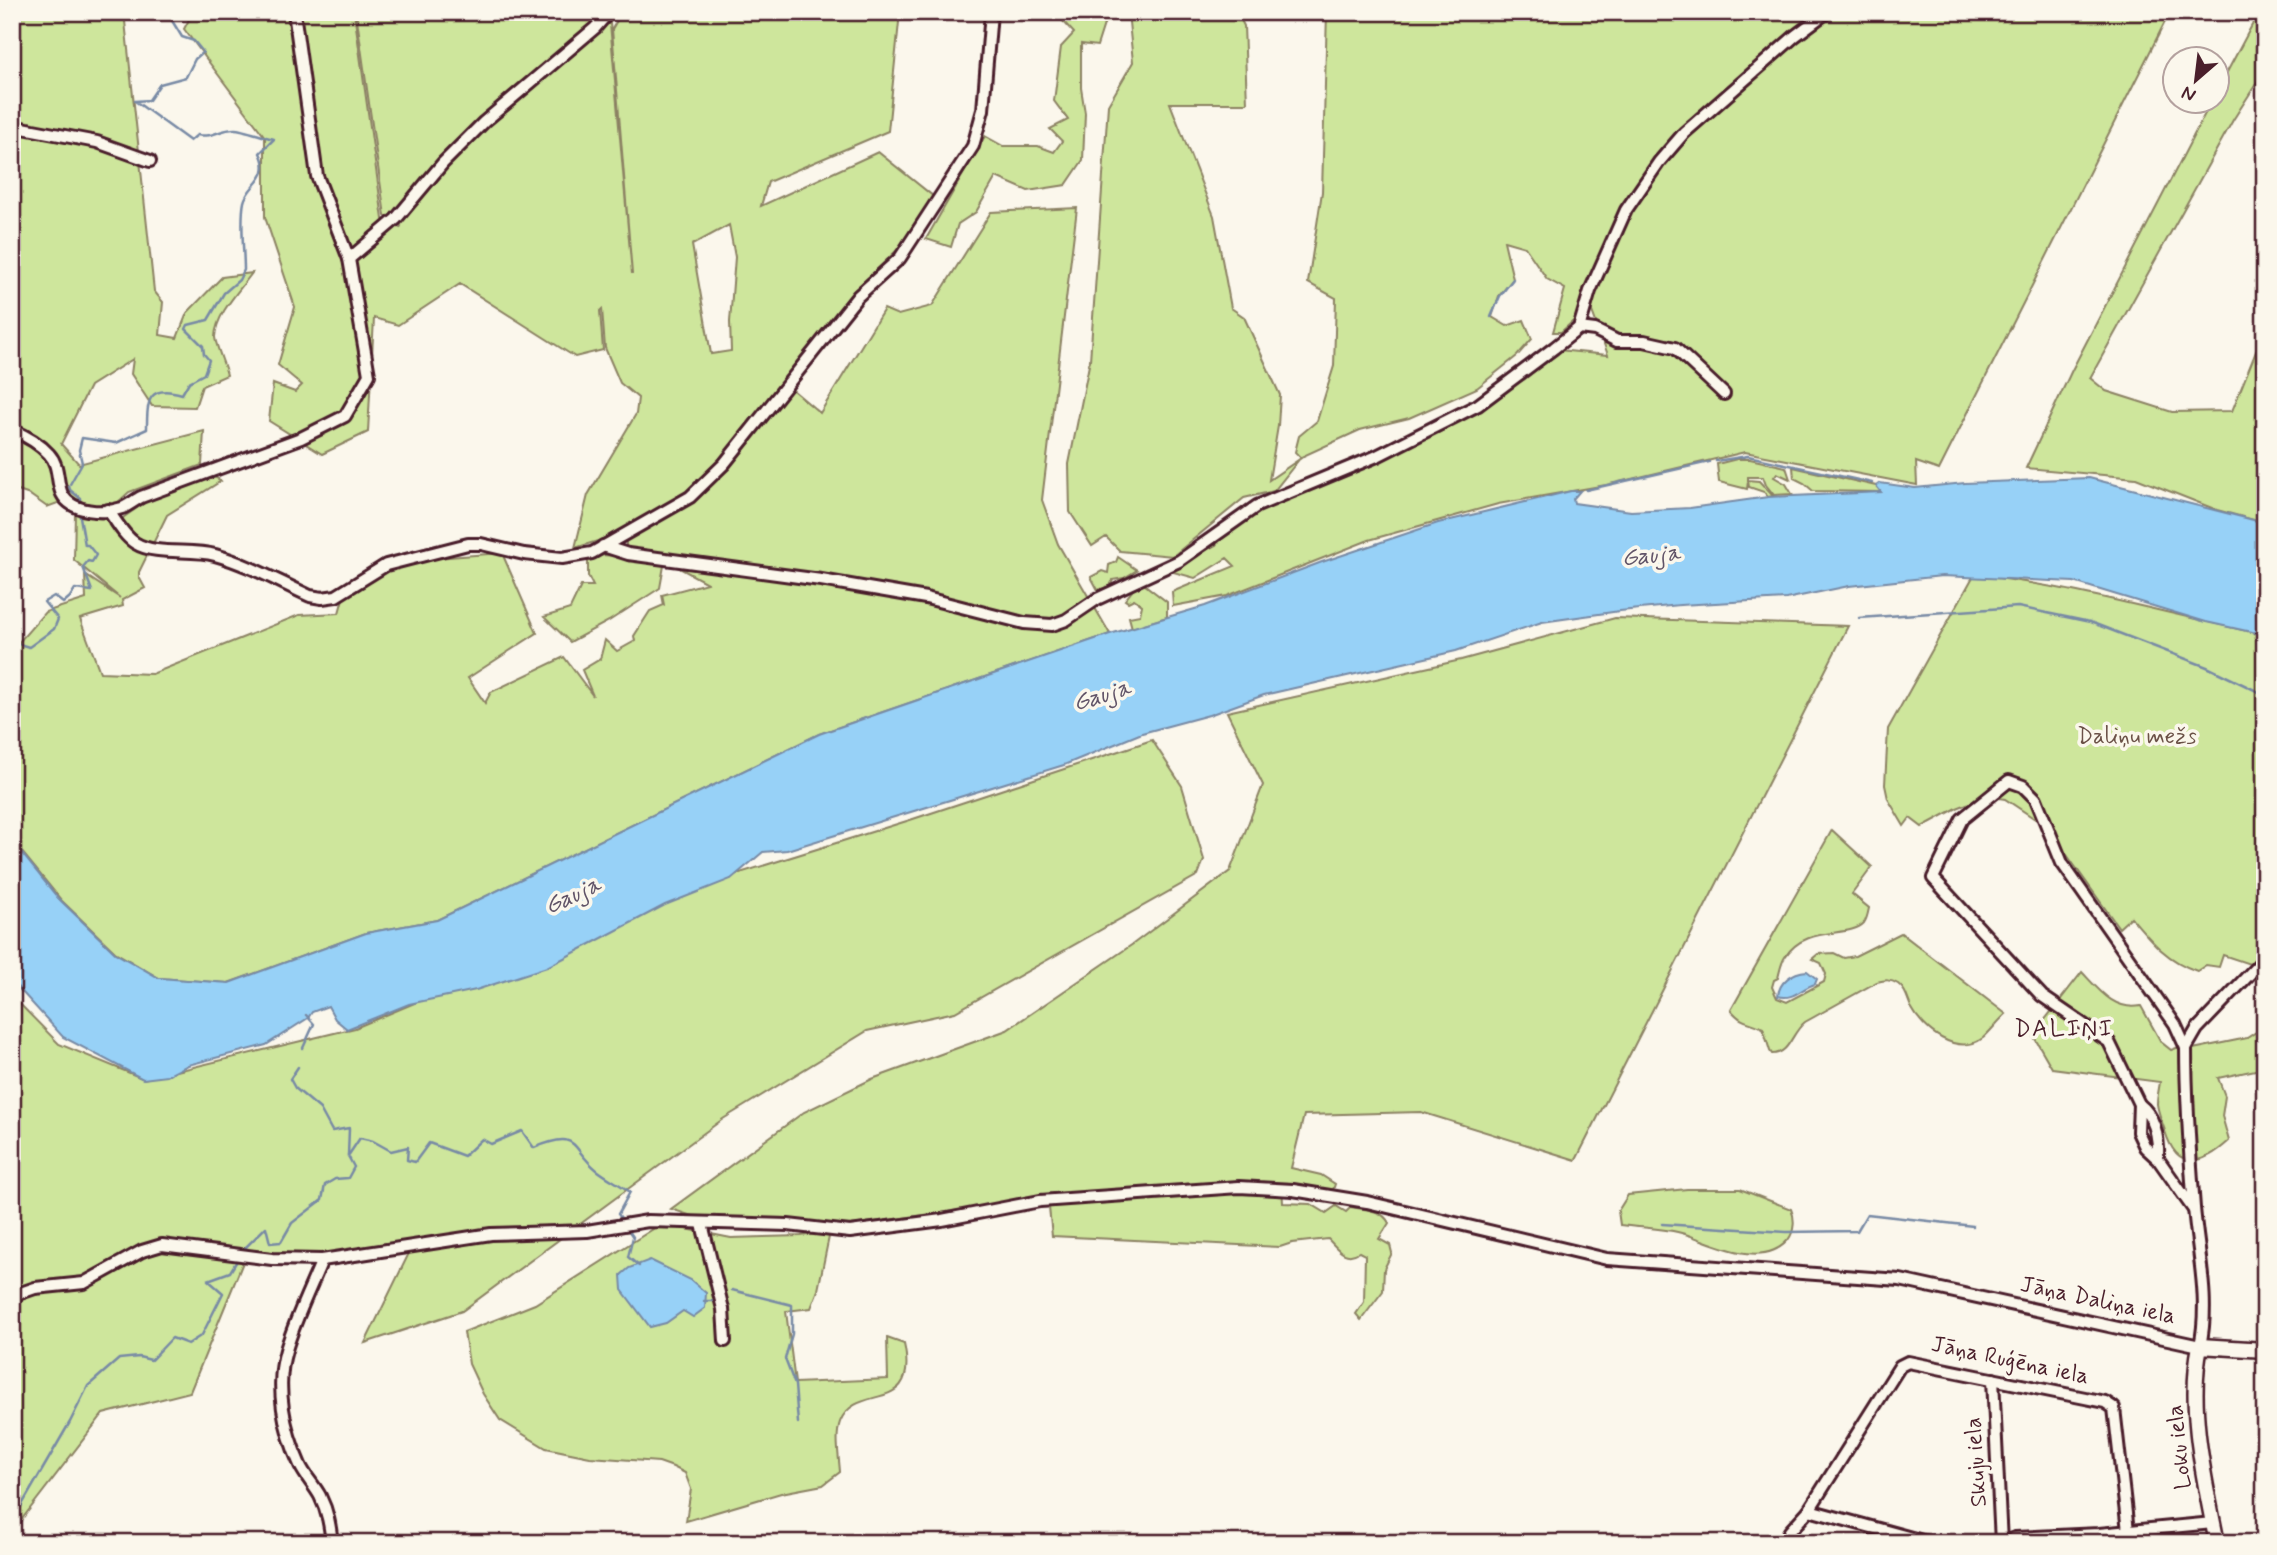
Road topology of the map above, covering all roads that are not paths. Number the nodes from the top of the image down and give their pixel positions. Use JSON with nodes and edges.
{"nodes":[{"id":1,"x":294,"y":12,"type":"edge"},
{"id":2,"x":608,"y":12,"type":"edge"},
{"id":3,"x":991,"y":12,"type":"edge"},
{"id":4,"x":1827,"y":12,"type":"edge"},
{"id":5,"x":12,"y":126,"type":"edge"},
{"id":6,"x":150,"y":161,"type":"dead end"},
{"id":7,"x":349,"y":259,"type":"junction"},
{"id":8,"x":1584,"y":310,"type":"junction"},
{"id":9,"x":1579,"y":328,"type":"junction"},
{"id":10,"x":1595,"y":330,"type":"junction"},
{"id":11,"x":1724,"y":394,"type":"dead end"},
{"id":12,"x":12,"y":430,"type":"edge"},
{"id":13,"x":108,"y":510,"type":"junction"},
{"id":14,"x":603,"y":546,"type":"junction"},
{"id":15,"x":2265,"y":958,"type":"edge"},
{"id":16,"x":2186,"y":1048,"type":"junction"},
{"id":17,"x":2139,"y":1104,"type":"junction"},
{"id":18,"x":2158,"y":1158,"type":"junction"},
{"id":19,"x":2194,"y":1210,"type":"junction"},
{"id":20,"x":702,"y":1224,"type":"junction"},
{"id":21,"x":322,"y":1260,"type":"junction"},
{"id":22,"x":12,"y":1296,"type":"edge"},
{"id":23,"x":725,"y":1341,"type":"dead end"},
{"id":24,"x":2200,"y":1346,"type":"junction"},
{"id":25,"x":2265,"y":1350,"type":"edge"},
{"id":26,"x":1993,"y":1379,"type":"junction"},
{"id":27,"x":1809,"y":1510,"type":"junction"},
{"id":28,"x":2213,"y":1523,"type":"junction"},
{"id":29,"x":2128,"y":1531,"type":"junction"},
{"id":30,"x":2099,"y":1538,"type":"edge"},
{"id":31,"x":332,"y":1543,"type":"edge"},
{"id":32,"x":1783,"y":1543,"type":"edge"},
{"id":33,"x":1930,"y":1543,"type":"edge"},
{"id":34,"x":2002,"y":1543,"type":"edge"},
{"id":35,"x":2217,"y":1543,"type":"edge"}],
"edges":[{"from":1,"to":7,"type":"street"},
{"from":2,"to":7,"type":"street"},
{"from":3,"to":14,"type":"street"},
{"from":4,"to":8,"type":"street"},
{"from":5,"to":6,"type":"street"},
{"from":7,"to":13,"type":"street"},
{"from":8,"to":9,"type":"street"},
{"from":8,"to":10,"type":"street"},
{"from":9,"to":10,"type":"street"},
{"from":9,"to":14,"type":"street"},
{"from":10,"to":11,"type":"street"},
{"from":12,"to":13,"type":"street"},
{"from":13,"to":14,"type":"street"},
{"from":15,"to":16,"type":"street"},
{"from":16,"to":17,"type":"street"},
{"from":16,"to":19,"type":"street"},
{"from":17,"to":18,"type":"street"},
{"from":17,"to":18,"type":"street"},
{"from":18,"to":19,"type":"street"},
{"from":19,"to":24,"type":"street"},
{"from":20,"to":21,"type":"street","name":"Jāņa Daliņa iela"},
{"from":20,"to":23,"type":"street"},
{"from":20,"to":24,"type":"street","name":"Jāņa Daliņa iela"},
{"from":21,"to":22,"type":"street","name":"Jāņa Daliņa iela"},
{"from":21,"to":31,"type":"street"},
{"from":24,"to":25,"type":"street","name":"Jāņa Daliņa iela"},
{"from":24,"to":28,"type":"street","name":"Loku iela"},
{"from":26,"to":27,"type":"street","name":"Jāņa Ruģēna iela"},
{"from":26,"to":29,"type":"street","name":"Jāņa Ruģēna iela"},
{"from":26,"to":34,"type":"street","name":"Skuju iela"},
{"from":27,"to":32,"type":"street"},
{"from":27,"to":33,"type":"street"},
{"from":28,"to":29,"type":"street"},
{"from":28,"to":35,"type":"street","name":"Loku iela"},
{"from":29,"to":30,"type":"street"},
{"from":30,"to":34,"type":"street"}]}
